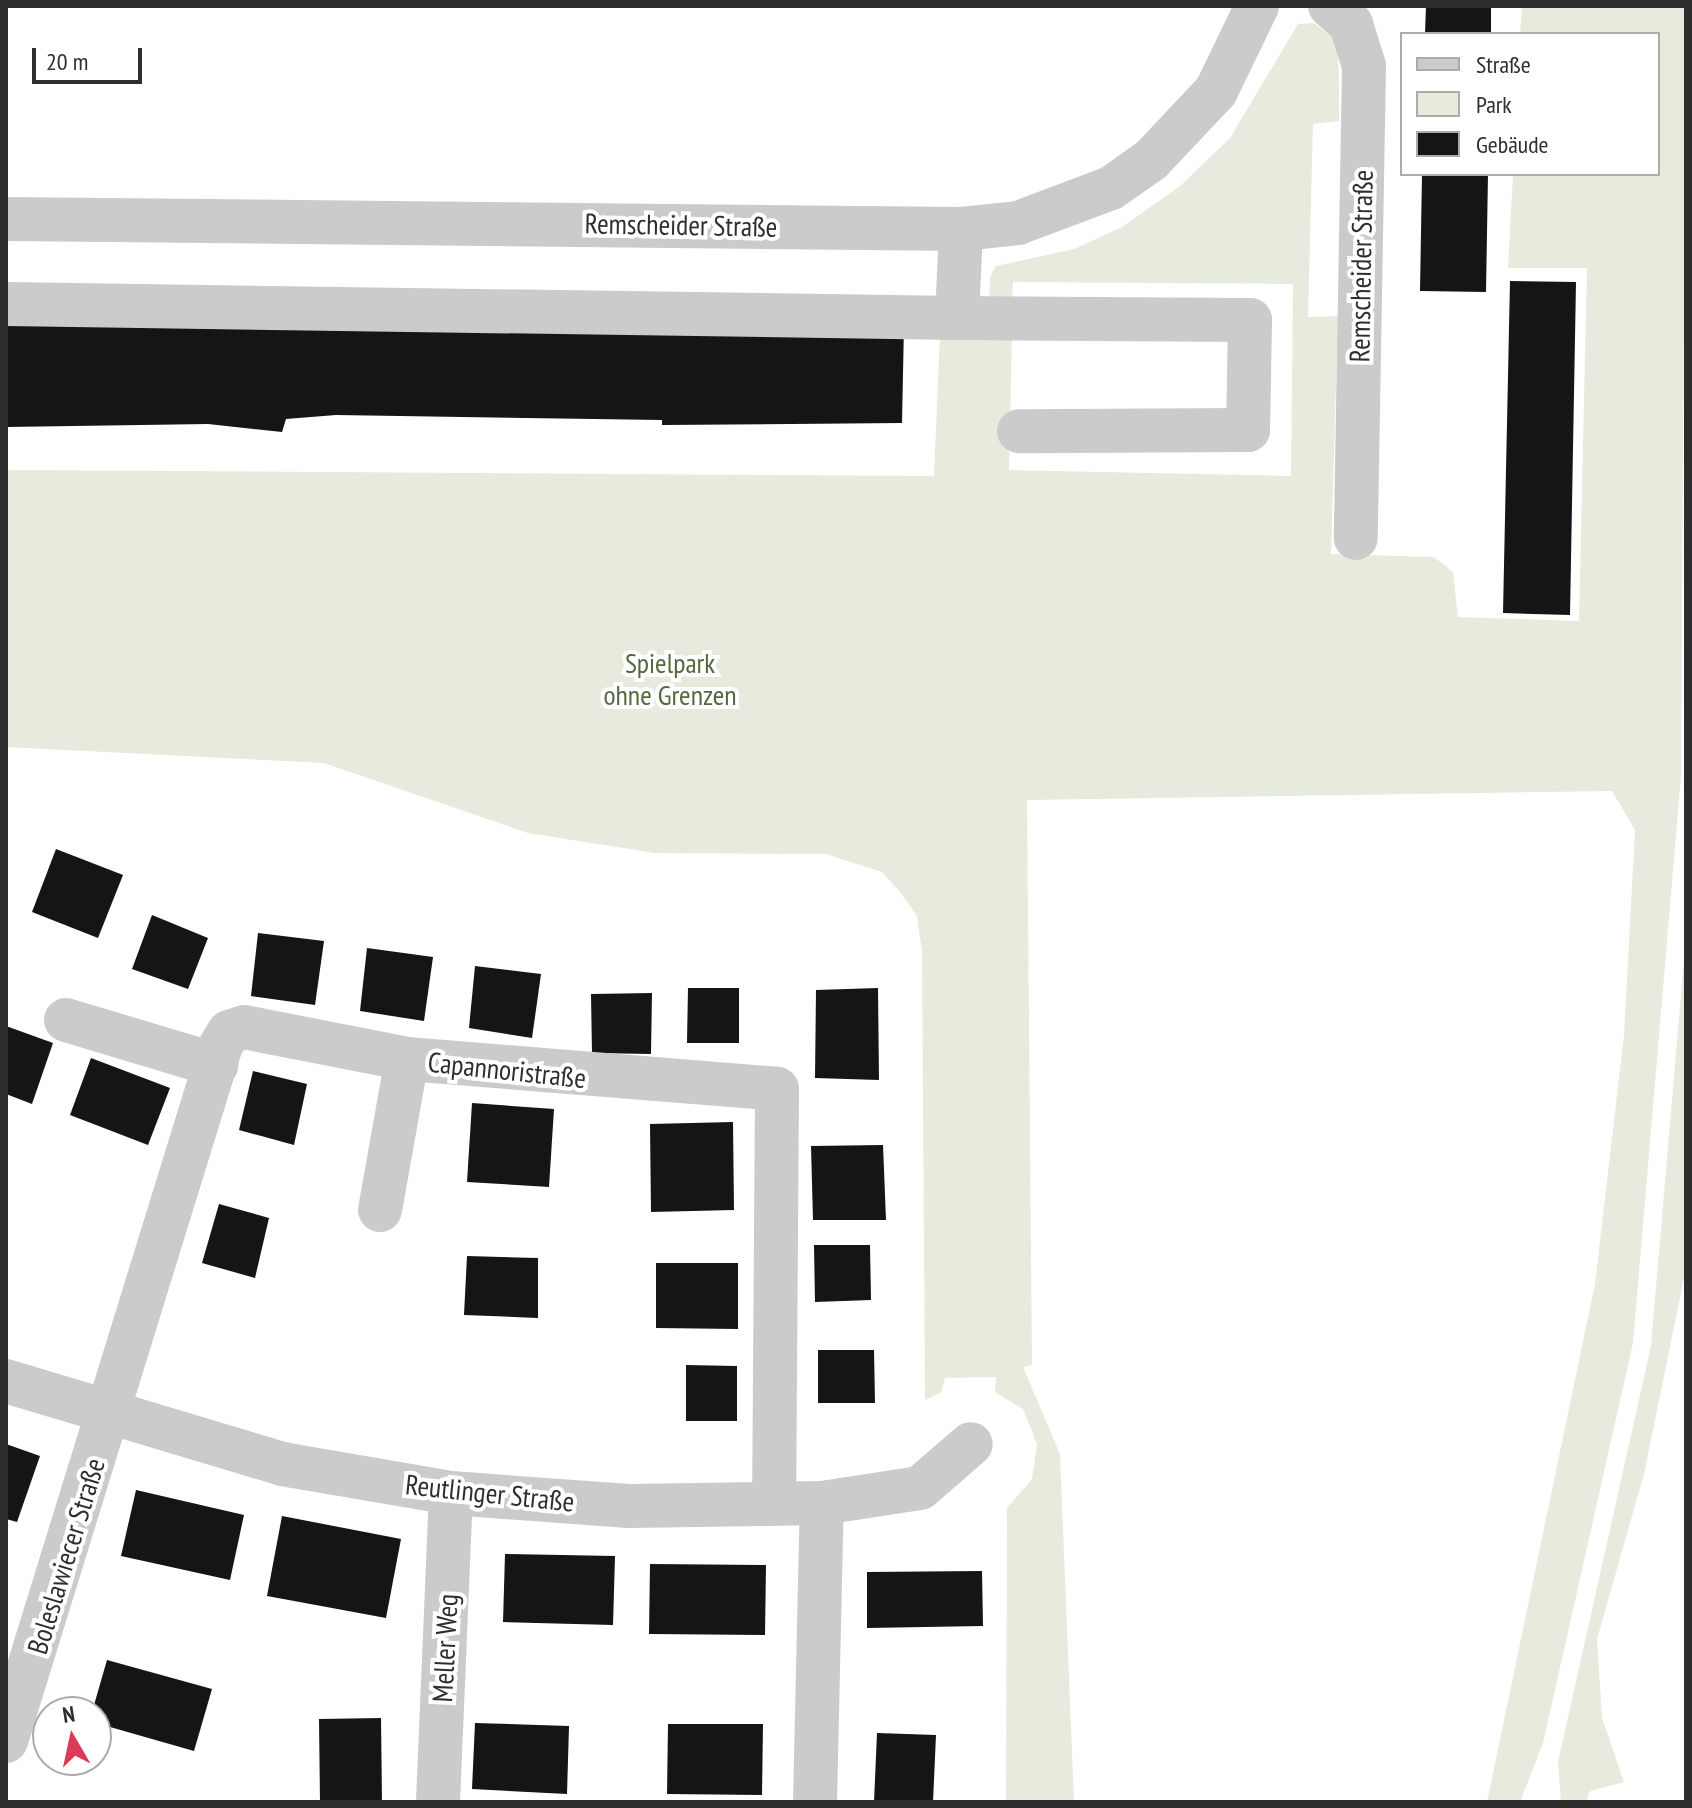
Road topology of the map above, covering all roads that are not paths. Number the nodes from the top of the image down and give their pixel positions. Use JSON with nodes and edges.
{"nodes":[{"id":1,"x":1257,"y":6,"type":"edge"},
{"id":2,"x":1330,"y":6,"type":"edge"},
{"id":3,"x":6,"y":219,"type":"edge"},
{"id":4,"x":961,"y":229,"type":"junction"},
{"id":5,"x":6,"y":304,"type":"edge"},
{"id":6,"x":957,"y":318,"type":"junction"},
{"id":7,"x":1019,"y":431,"type":"dead end"},
{"id":8,"x":1356,"y":538,"type":"dead end"},
{"id":9,"x":66,"y":1020,"type":"dead end"},
{"id":10,"x":407,"y":1059,"type":"junction"},
{"id":11,"x":216,"y":1065,"type":"junction"},
{"id":12,"x":380,"y":1210,"type":"dead end"},
{"id":13,"x":6,"y":1381,"type":"edge"},
{"id":14,"x":108,"y":1416,"type":"junction"},
{"id":15,"x":971,"y":1444,"type":"dead end"},
{"id":16,"x":451,"y":1493,"type":"junction"},
{"id":17,"x":822,"y":1503,"type":"junction"},
{"id":18,"x":774,"y":1504,"type":"junction"},
{"id":19,"x":6,"y":1741,"type":"edge"},
{"id":20,"x":438,"y":1802,"type":"edge"},
{"id":21,"x":815,"y":1802,"type":"edge"}],
"edges":[{"from":1,"to":4,"type":"street","name":"Remscheider Straße"},
{"from":2,"to":8,"type":"street","name":"Remscheider Straße"},
{"from":3,"to":4,"type":"street","name":"Remscheider Straße"},
{"from":4,"to":6,"type":"street"},
{"from":5,"to":6,"type":"street"},
{"from":6,"to":7,"type":"street"},
{"from":9,"to":11,"type":"street"},
{"from":10,"to":11,"type":"street","name":"Capannoristraße"},
{"from":10,"to":12,"type":"street"},
{"from":10,"to":18,"type":"street","name":"Capannoristraße"},
{"from":11,"to":14,"type":"street","name":"Capannoristraße"},
{"from":13,"to":14,"type":"street","name":"Reutlinger Straße"},
{"from":14,"to":16,"type":"street","name":"Reutlinger Straße"},
{"from":14,"to":19,"type":"street","name":"Boleslawiecer Straße"},
{"from":15,"to":17,"type":"street","name":"Reutlinger Straße"},
{"from":16,"to":18,"type":"street","name":"Reutlinger Straße"},
{"from":16,"to":20,"type":"street","name":"Meller Weg"},
{"from":17,"to":18,"type":"street","name":"Reutlinger Straße"},
{"from":17,"to":21,"type":"street"}]}
